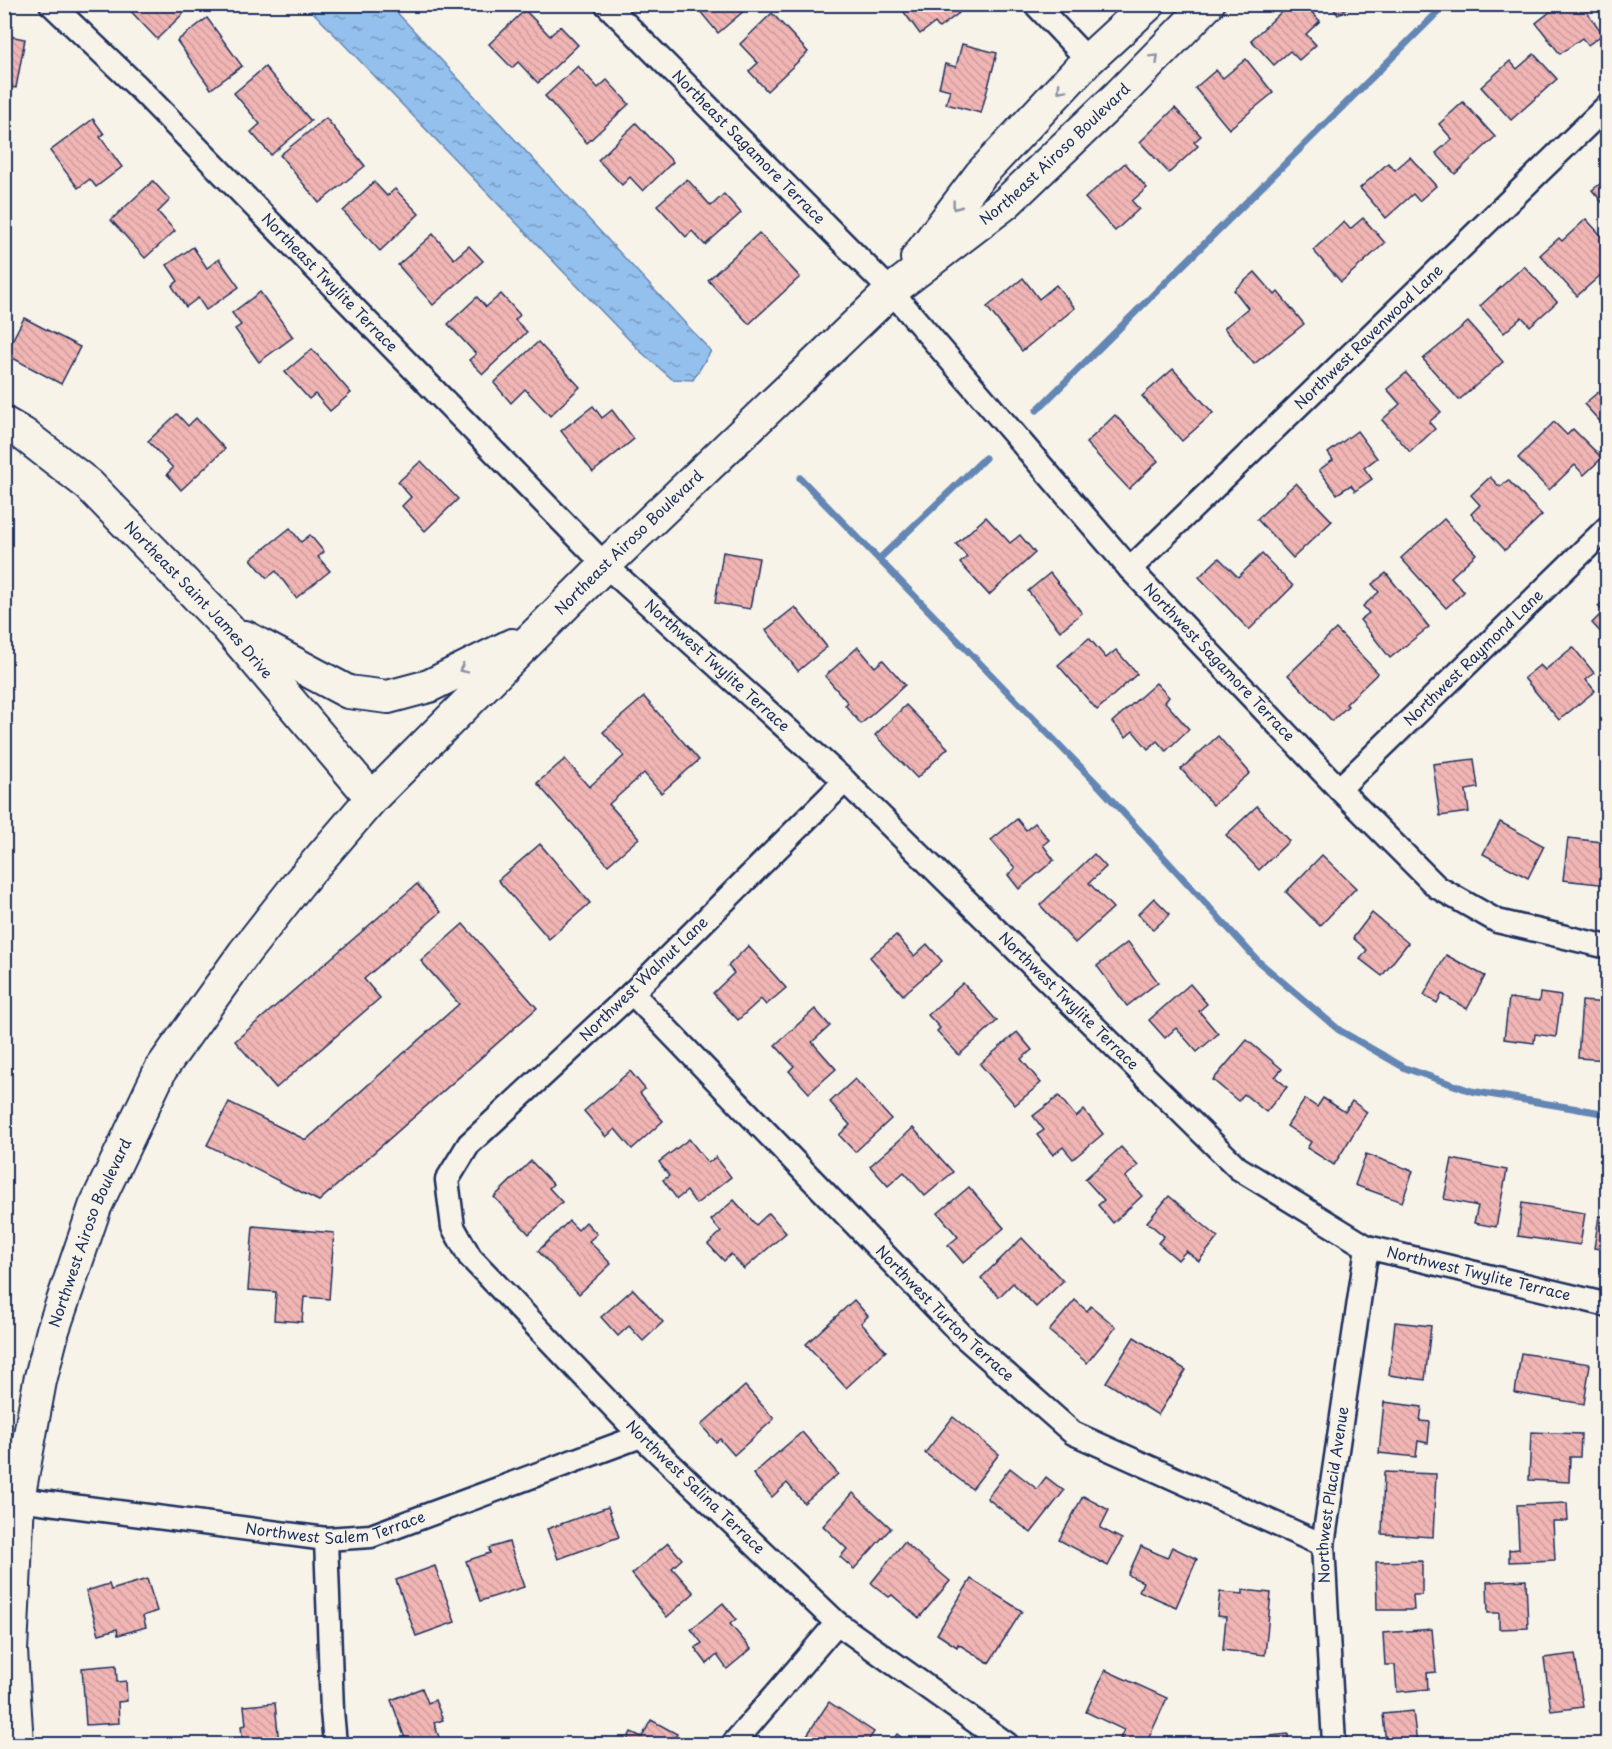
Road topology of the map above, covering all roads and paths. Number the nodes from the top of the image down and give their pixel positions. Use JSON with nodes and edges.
{"nodes":[{"id":1,"x":51,"y":4,"type":"edge"},
{"id":2,"x":606,"y":4,"type":"edge"},
{"id":3,"x":1035,"y":4,"type":"edge"},
{"id":4,"x":1149,"y":4,"type":"edge"},
{"id":5,"x":1208,"y":4,"type":"edge"},
{"id":6,"x":1088,"y":60,"type":"junction"},
{"id":7,"x":1608,"y":105,"type":"edge"},
{"id":8,"x":891,"y":291,"type":"junction"},
{"id":9,"x":4,"y":423,"type":"edge"},
{"id":10,"x":1608,"y":527,"type":"edge"},
{"id":11,"x":605,"y":565,"type":"junction"},
{"id":12,"x":1130,"y":569,"type":"junction"},
{"id":13,"x":227,"y":627,"type":"junction"},
{"id":14,"x":535,"y":634,"type":"junction"},
{"id":15,"x":846,"y":781,"type":"junction"},
{"id":16,"x":1339,"y":789,"type":"junction"},
{"id":17,"x":372,"y":798,"type":"junction"},
{"id":18,"x":1608,"y":947,"type":"edge"},
{"id":19,"x":632,"y":993,"type":"junction"},
{"id":20,"x":447,"y":1180,"type":"joint"},
{"id":21,"x":1367,"y":1247,"type":"junction"},
{"id":22,"x":1608,"y":1305,"type":"edge"},
{"id":23,"x":640,"y":1436,"type":"junction"},
{"id":24,"x":18,"y":1499,"type":"junction"},
{"id":25,"x":326,"y":1539,"type":"junction"},
{"id":26,"x":1323,"y":1545,"type":"junction"},
{"id":27,"x":837,"y":1623,"type":"junction"},
{"id":28,"x":18,"y":1744,"type":"edge"},
{"id":29,"x":335,"y":1744,"type":"edge"},
{"id":30,"x":733,"y":1744,"type":"edge"},
{"id":31,"x":1007,"y":1744,"type":"edge"},
{"id":32,"x":1334,"y":1744,"type":"edge"}],
"edges":[{"from":1,"to":11,"type":"street","name":"Northeast Twylite Terrace"},
{"from":2,"to":8,"type":"street","name":"Northeast Sagamore Terrace"},
{"from":3,"to":6,"type":"street"},
{"from":4,"to":6,"type":"main road","name":"Northeast Airoso Boulevard"},
{"from":8,"to":5,"type":"main road","name":"Northeast Airoso Boulevard","one_way":true},
{"from":6,"to":8,"type":"main road","name":"Northeast Airoso Boulevard","one_way":true},
{"from":7,"to":12,"type":"street","name":"Northwest Ravenwood Lane"},
{"from":8,"to":11,"type":"main road","name":"Northeast Airoso Boulevard"},
{"from":8,"to":12,"type":"street","name":"Northwest Sagamore Terrace"},
{"from":9,"to":13,"type":"main road","name":"Northeast Saint James Drive"},
{"from":10,"to":16,"type":"street","name":"Northwest Raymond Lane"},
{"from":11,"to":14,"type":"main road","name":"Northeast Airoso Boulevard"},
{"from":11,"to":15,"type":"street","name":"Northwest Twylite Terrace"},
{"from":12,"to":16,"type":"street","name":"Northwest Sagamore Terrace"},
{"from":14,"to":13,"type":"main road","one_way":true},
{"from":13,"to":17,"type":"main road","name":"Northeast Saint James Drive"},
{"from":14,"to":17,"type":"main road","name":"Northeast Airoso Boulevard"},
{"from":15,"to":19,"type":"street","name":"Northwest Walnut Lane"},
{"from":15,"to":21,"type":"street","name":"Northwest Twylite Terrace"},
{"from":16,"to":18,"type":"street","name":"Northwest Sagamore Terrace"},
{"from":17,"to":24,"type":"main road","name":"Northwest Airoso Boulevard"},
{"from":19,"to":20,"type":"street","name":"Northwest Walnut Lane"},
{"from":19,"to":26,"type":"street","name":"Northwest Turton Terrace"},
{"from":20,"to":23,"type":"street","name":"Northwest Salina Terrace"},
{"from":21,"to":22,"type":"street","name":"Northwest Twylite Terrace"},
{"from":21,"to":26,"type":"street","name":"Northwest Placid Avenue"},
{"from":23,"to":25,"type":"street","name":"Northwest Salem Terrace"},
{"from":23,"to":27,"type":"street","name":"Northwest Salina Terrace"},
{"from":24,"to":25,"type":"street","name":"Northwest Salem Terrace"},
{"from":24,"to":28,"type":"main road","name":"Northwest Airoso Boulevard"},
{"from":25,"to":29,"type":"street"},
{"from":26,"to":32,"type":"street","name":"Northwest Placid Avenue"},
{"from":27,"to":30,"type":"street"},
{"from":27,"to":31,"type":"street","name":"Northwest Salina Terrace"}]}
